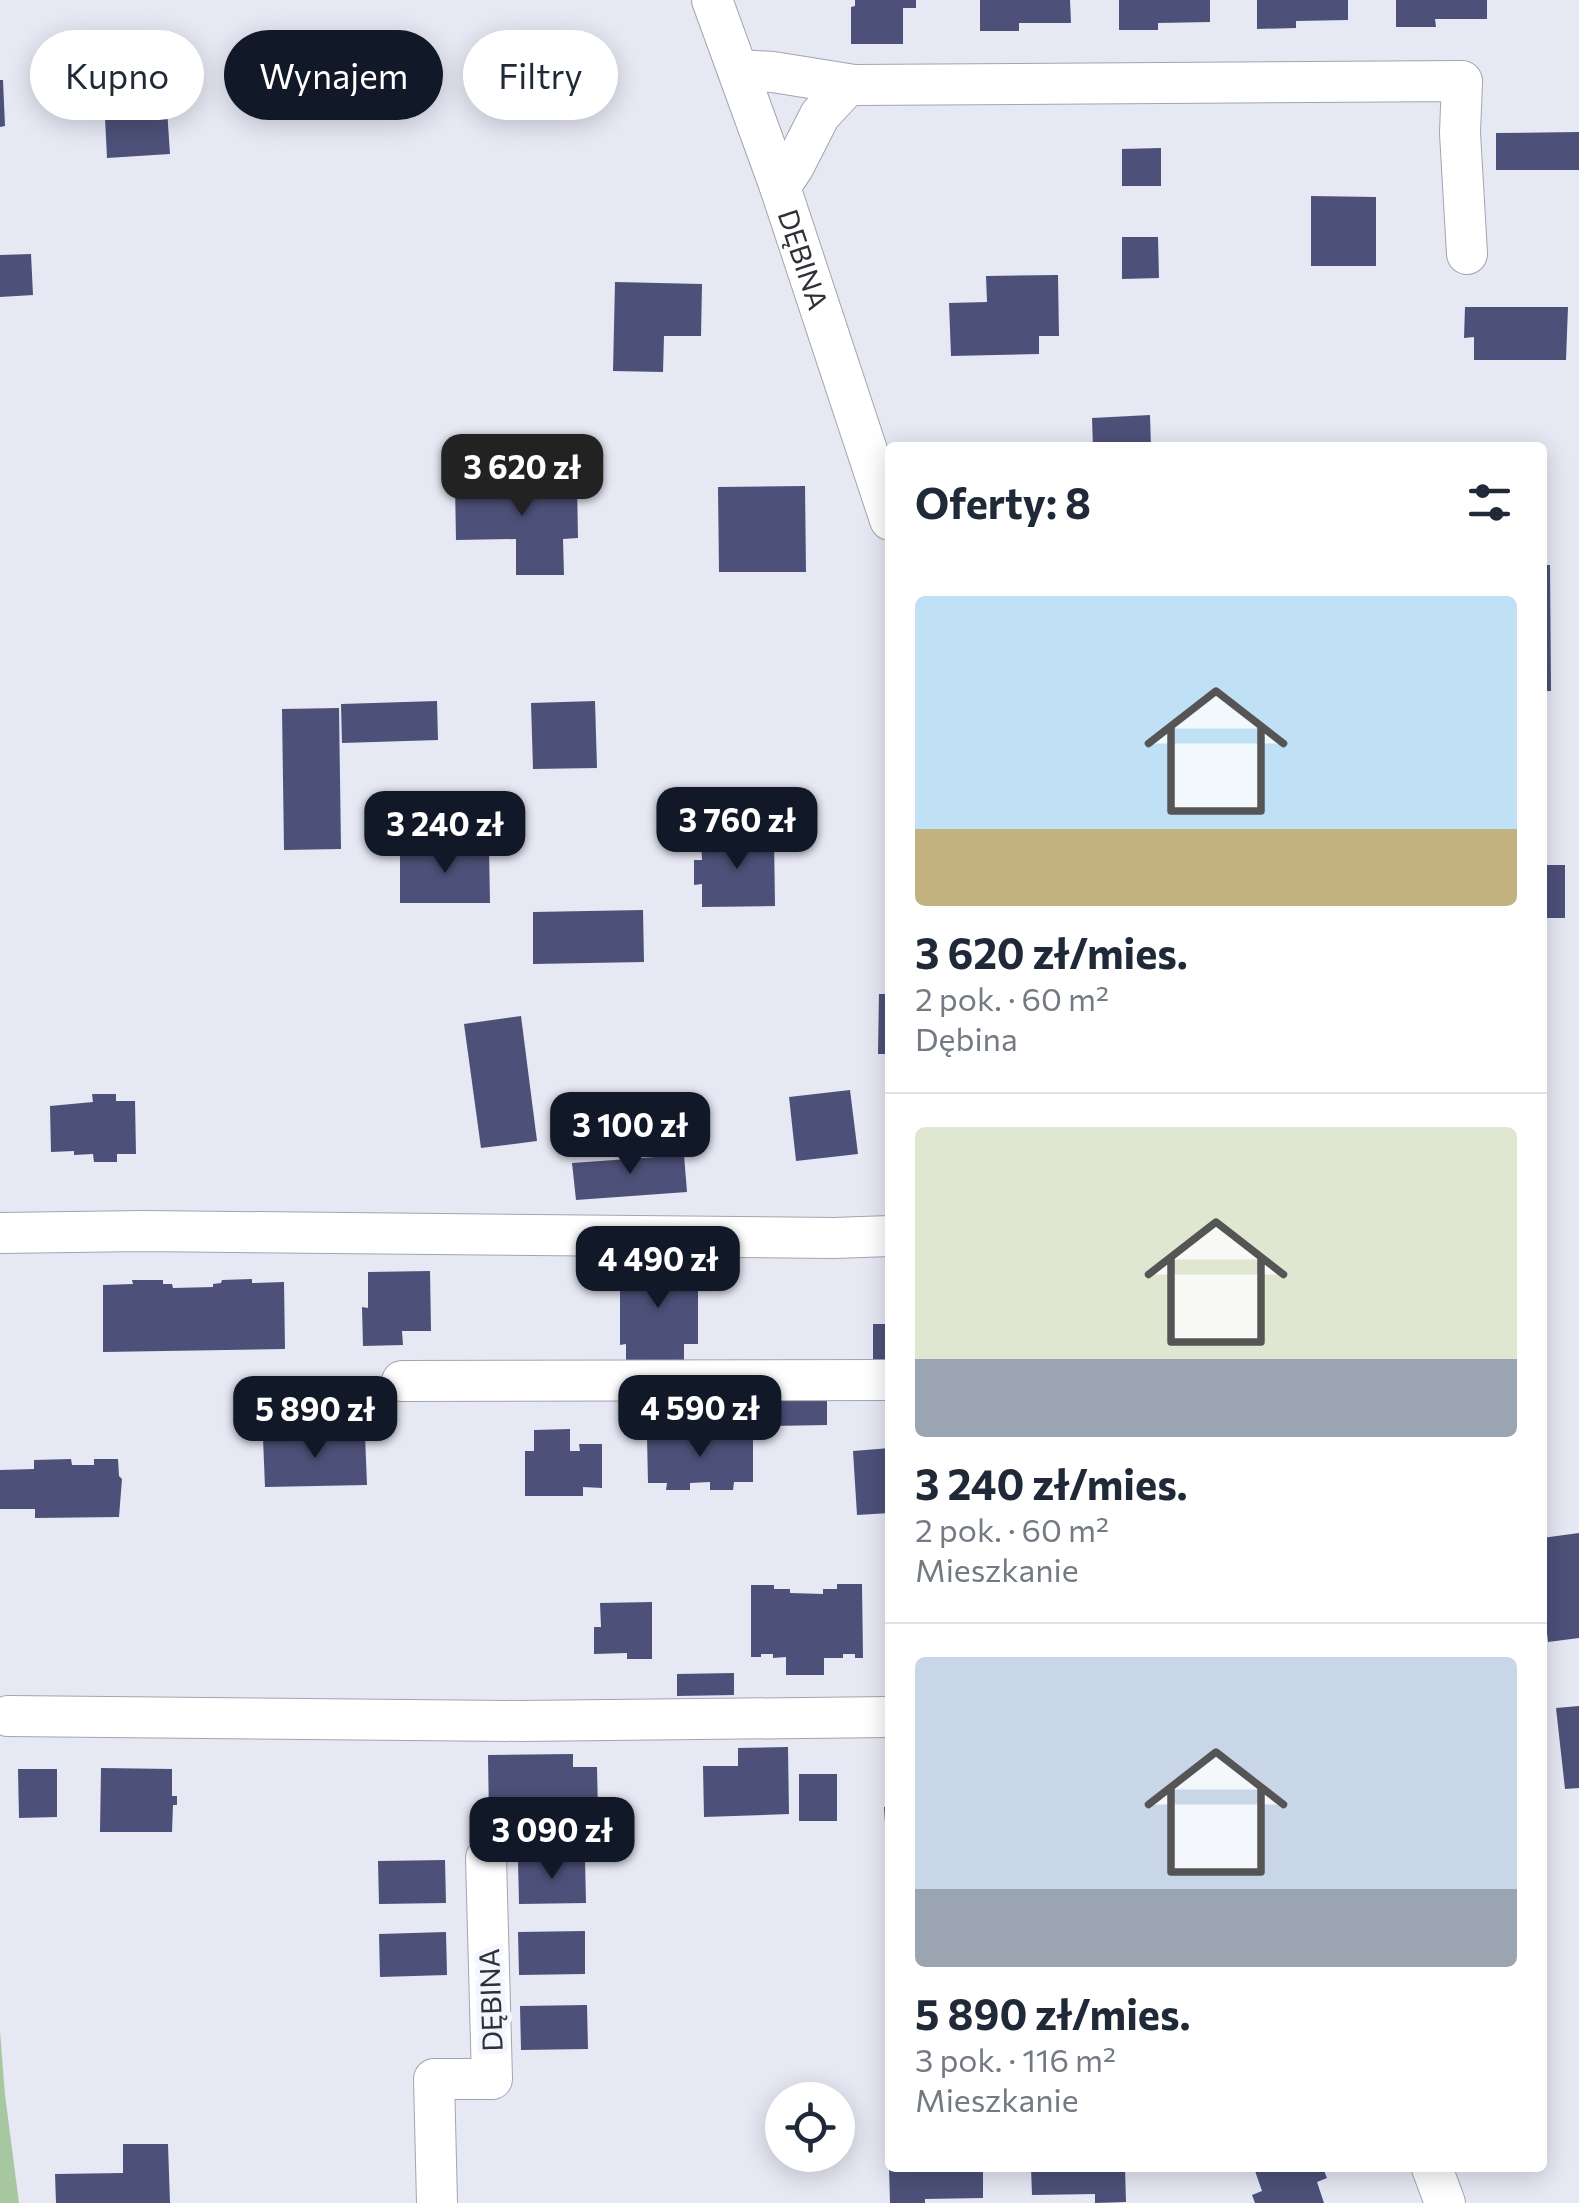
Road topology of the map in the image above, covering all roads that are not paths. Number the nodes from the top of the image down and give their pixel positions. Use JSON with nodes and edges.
{"nodes":[{"id":1,"x":712,"y":0,"type":"edge"},
{"id":2,"x":738,"y":70,"type":"junction"},
{"id":3,"x":848,"y":85,"type":"junction"},
{"id":4,"x":780,"y":188,"type":"junction"},
{"id":5,"x":1467,"y":254,"type":"dead end"},
{"id":6,"x":885,"y":505,"type":"edge"},
{"id":7,"x":0,"y":1233,"type":"edge"},
{"id":8,"x":885,"y":1236,"type":"edge"},
{"id":9,"x":885,"y":1380,"type":"edge"},
{"id":10,"x":402,"y":1381,"type":"dead end"},
{"id":11,"x":8,"y":1716,"type":"dead end"},
{"id":12,"x":885,"y":1717,"type":"edge"},
{"id":13,"x":486,"y":1858,"type":"dead end"},
{"id":14,"x":1433,"y":2172,"type":"edge"},
{"id":15,"x":437,"y":2203,"type":"edge"},
{"id":16,"x":1445,"y":2203,"type":"edge"}],
"edges":[{"from":1,"to":2,"type":"street","name":"DĘBINA"},
{"from":2,"to":3,"type":"street"},
{"from":2,"to":4,"type":"street","name":"DĘBINA"},
{"from":3,"to":4,"type":"street"},
{"from":3,"to":5,"type":"street"},
{"from":4,"to":6,"type":"street","name":"DĘBINA"},
{"from":7,"to":8,"type":"street"},
{"from":9,"to":10,"type":"street"},
{"from":11,"to":12,"type":"street"},
{"from":13,"to":15,"type":"street","name":"DĘBINA"},
{"from":14,"to":16,"type":"street"}]}
